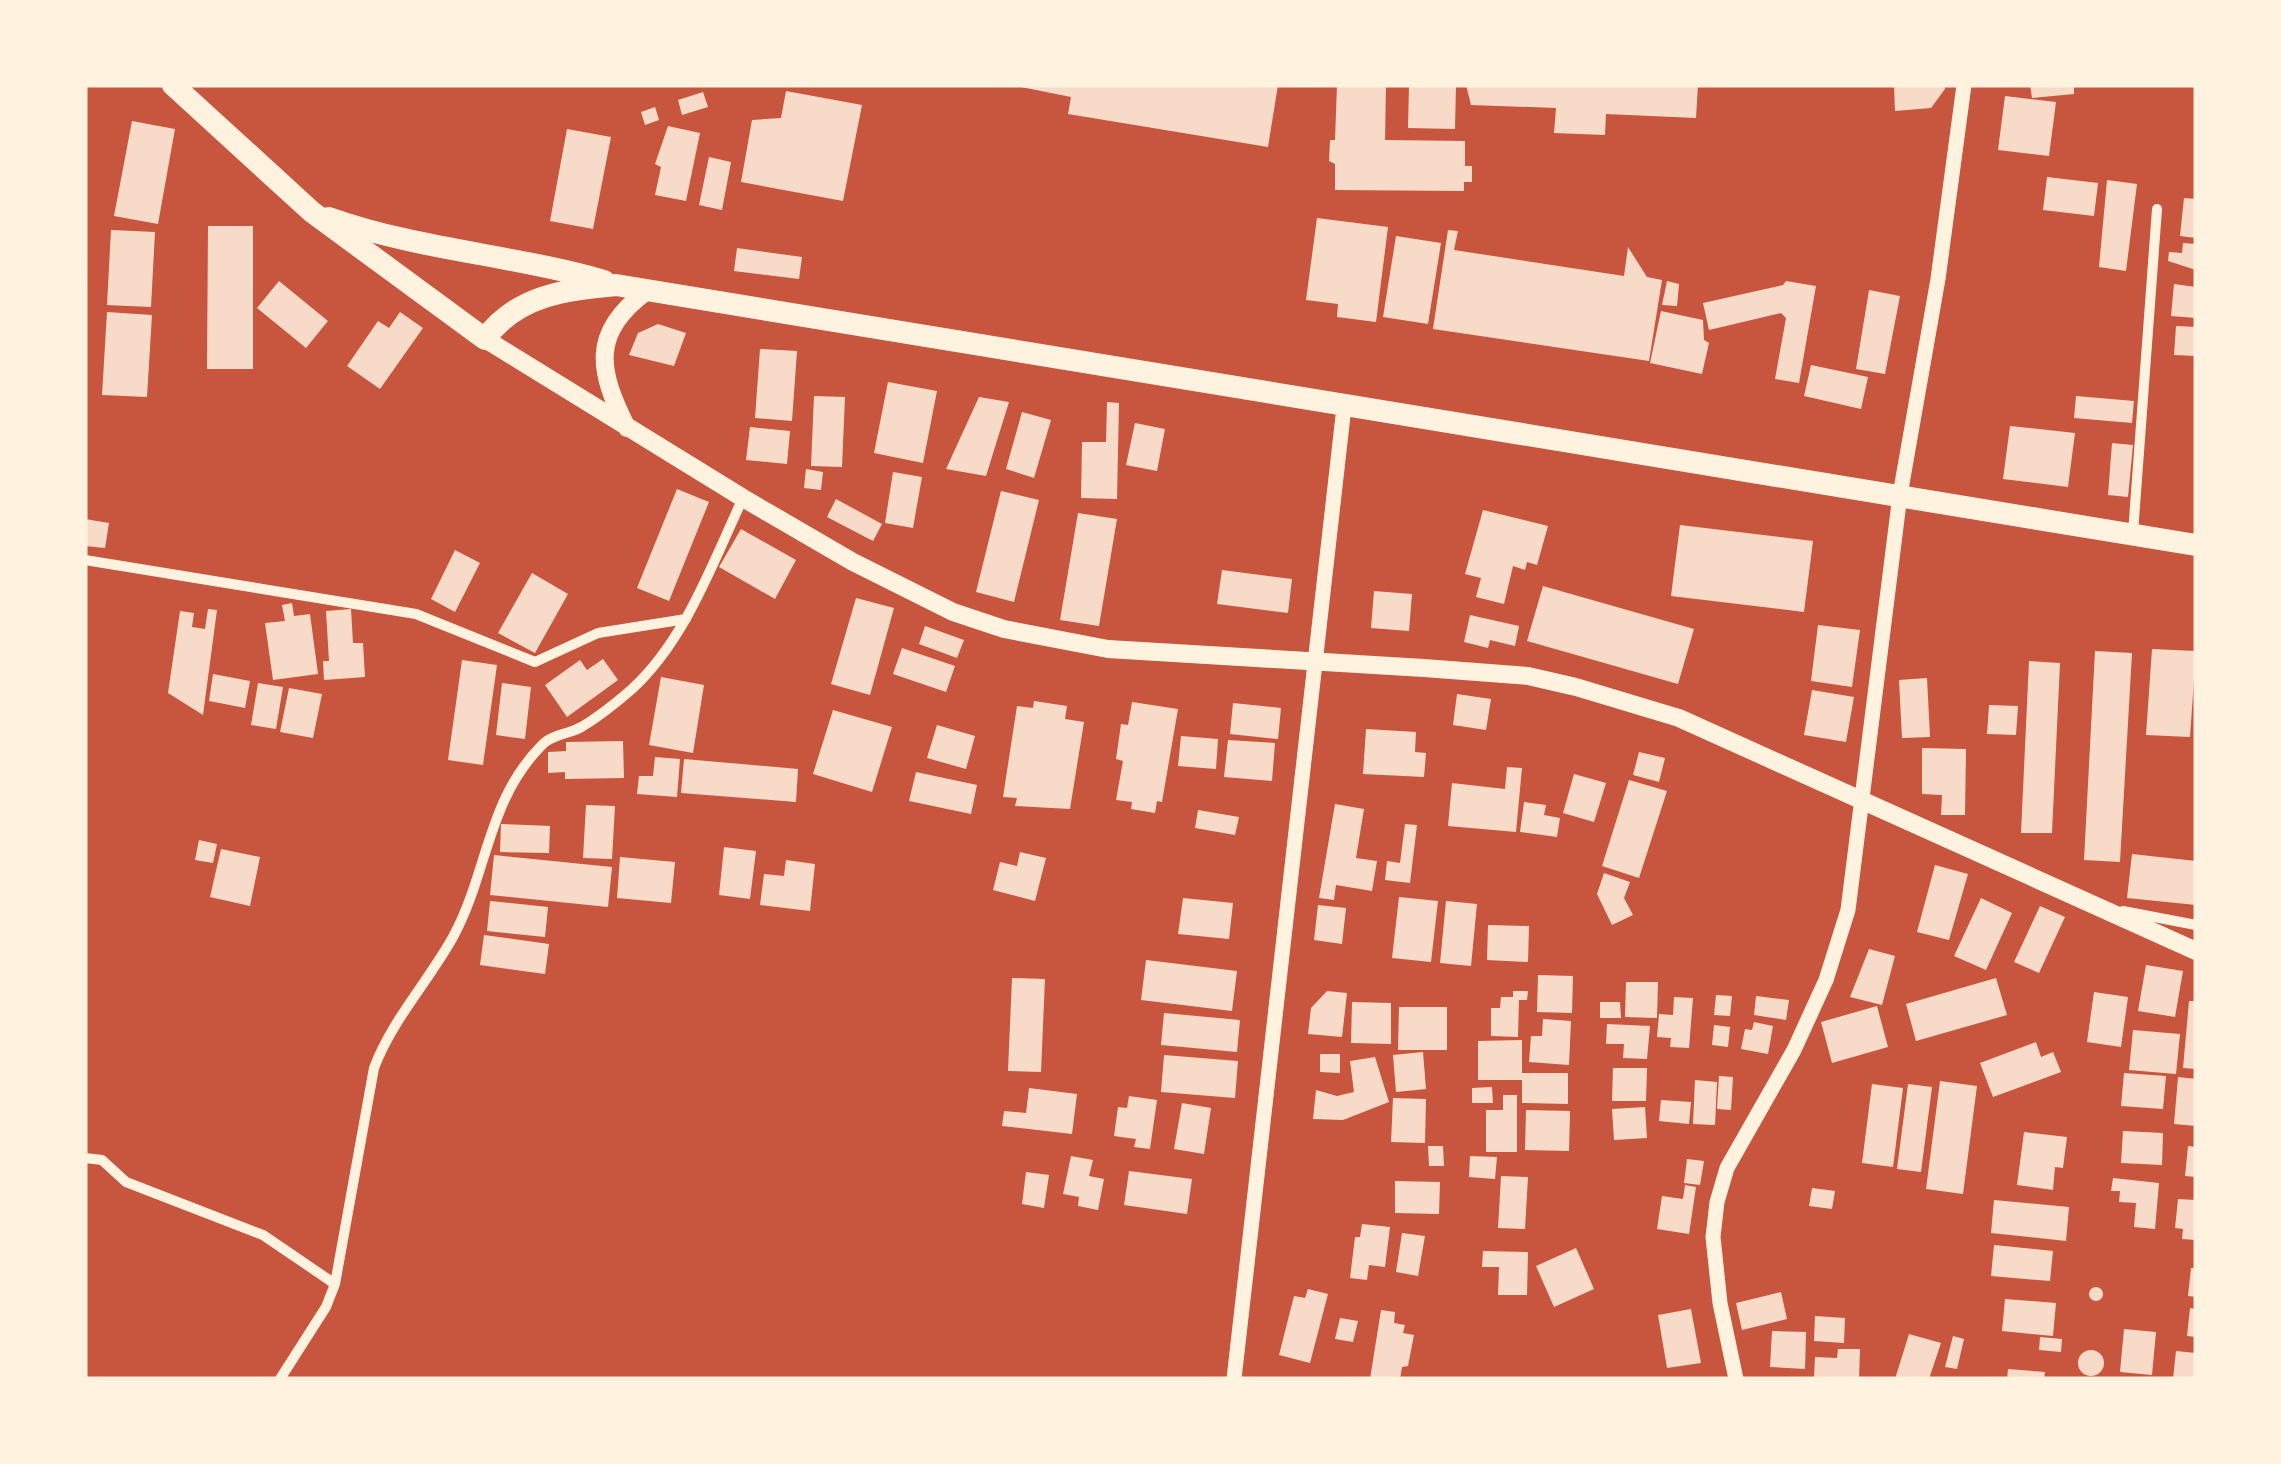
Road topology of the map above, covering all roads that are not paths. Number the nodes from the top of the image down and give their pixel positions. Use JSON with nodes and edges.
{"nodes":[{"id":1,"x":173,"y":85,"type":"edge"},
{"id":2,"x":1964,"y":85,"type":"edge"},
{"id":3,"x":2157,"y":208,"type":"dead end"},
{"id":4,"x":312,"y":212,"type":"junction"},
{"id":5,"x":616,"y":285,"type":"junction"},
{"id":6,"x":647,"y":291,"type":"junction"},
{"id":7,"x":485,"y":339,"type":"junction"},
{"id":8,"x":1344,"y":407,"type":"junction"},
{"id":9,"x":628,"y":430,"type":"junction"},
{"id":10,"x":1900,"y":495,"type":"junction"},
{"id":11,"x":743,"y":498,"type":"junction"},
{"id":12,"x":2133,"y":534,"type":"junction"},
{"id":13,"x":2196,"y":545,"type":"edge"},
{"id":14,"x":85,"y":560,"type":"edge"},
{"id":15,"x":686,"y":618,"type":"junction"},
{"id":16,"x":1316,"y":664,"type":"junction"},
{"id":17,"x":1860,"y":798,"type":"junction"},
{"id":18,"x":2102,"y":907,"type":"junction"},
{"id":19,"x":2196,"y":924,"type":"edge"},
{"id":20,"x":2196,"y":951,"type":"edge"},
{"id":21,"x":85,"y":1158,"type":"edge"},
{"id":22,"x":335,"y":1284,"type":"junction"},
{"id":23,"x":280,"y":1379,"type":"edge"},
{"id":24,"x":1234,"y":1379,"type":"edge"},
{"id":25,"x":1736,"y":1379,"type":"edge"}],
"edges":[{"from":1,"to":4,"type":"highway"},
{"from":2,"to":10,"type":"street"},
{"from":3,"to":12,"type":"street"},
{"from":4,"to":5,"type":"highway"},
{"from":4,"to":7,"type":"highway"},
{"from":5,"to":6,"type":"highway"},
{"from":5,"to":7,"type":"highway"},
{"from":6,"to":8,"type":"highway"},
{"from":6,"to":9,"type":"main road"},
{"from":7,"to":9,"type":"main road"},
{"from":8,"to":10,"type":"highway"},
{"from":8,"to":16,"type":"street"},
{"from":9,"to":11,"type":"main road"},
{"from":10,"to":12,"type":"highway"},
{"from":10,"to":17,"type":"street"},
{"from":11,"to":15,"type":"street"},
{"from":11,"to":16,"type":"main road"},
{"from":12,"to":13,"type":"highway"},
{"from":14,"to":15,"type":"street"},
{"from":15,"to":22,"type":"street"},
{"from":16,"to":17,"type":"main road"},
{"from":16,"to":24,"type":"street"},
{"from":17,"to":18,"type":"main road"},
{"from":17,"to":25,"type":"street"},
{"from":18,"to":19,"type":"street"},
{"from":18,"to":20,"type":"main road"},
{"from":21,"to":22,"type":"street"},
{"from":22,"to":23,"type":"street"}]}
